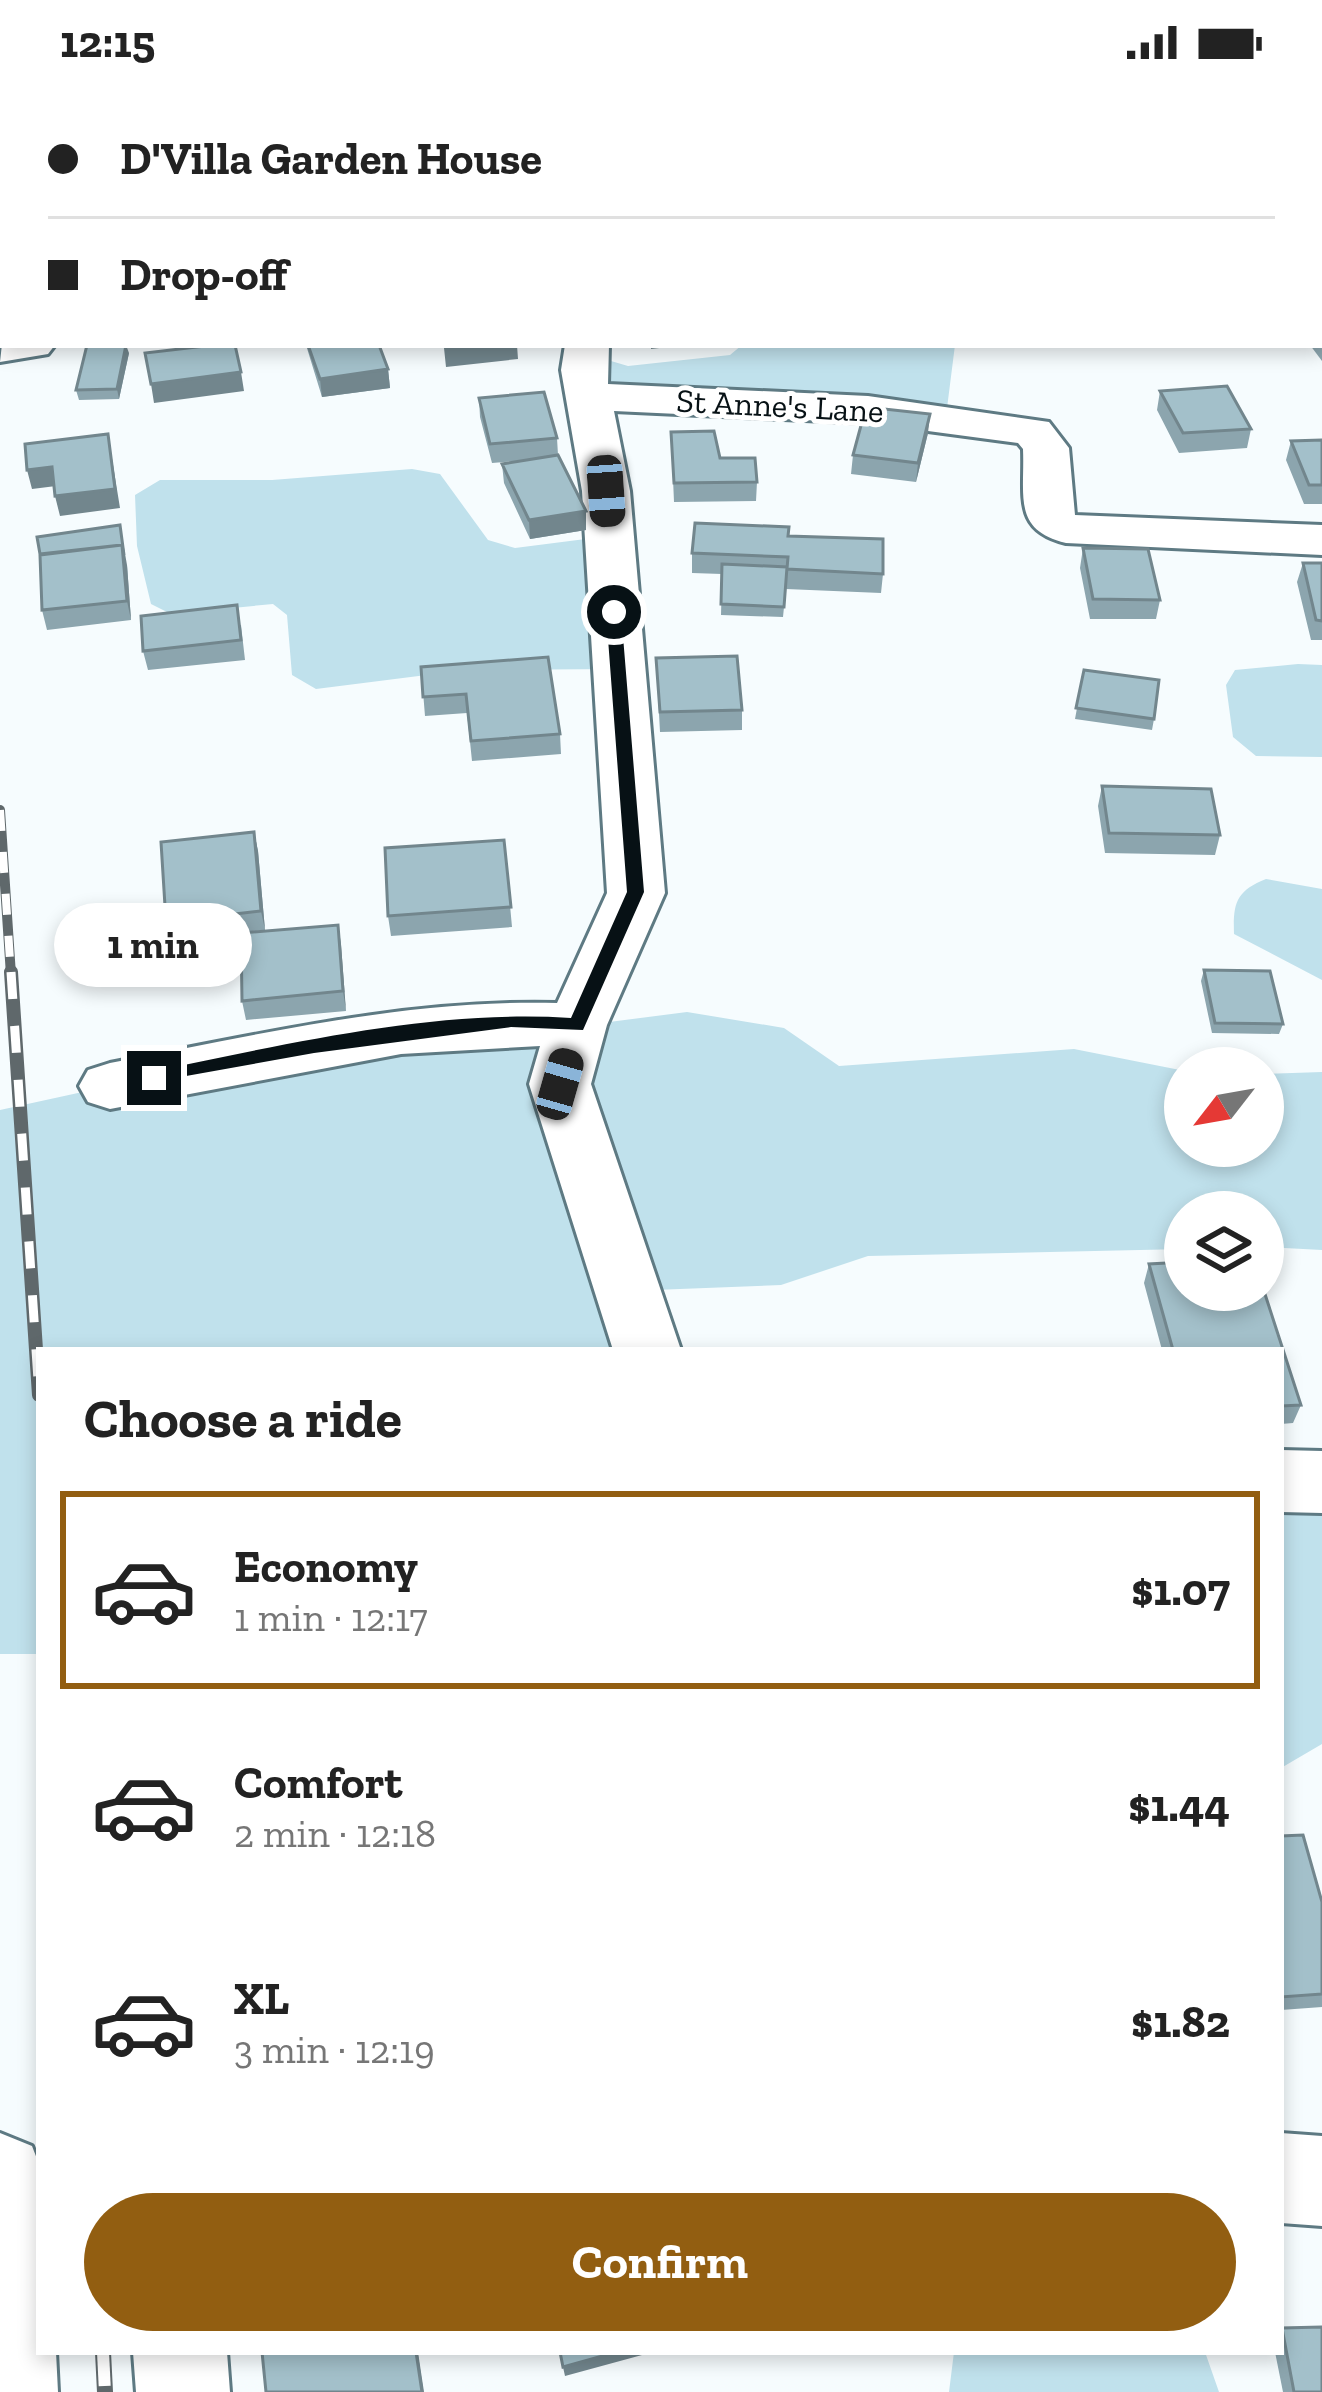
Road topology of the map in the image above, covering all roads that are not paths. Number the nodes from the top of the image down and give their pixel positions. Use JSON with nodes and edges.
{"nodes":[{"id":1,"x":588,"y":371,"type":"edge"},
{"id":2,"x":1322,"y":540,"type":"edge"},
{"id":3,"x":577,"y":1025,"type":"junction"},
{"id":4,"x":110,"y":1086,"type":"dead end"},
{"id":5,"x":646,"y":1347,"type":"edge"},
{"id":6,"x":1284,"y":1481,"type":"edge"},
{"id":7,"x":1322,"y":1482,"type":"edge"},
{"id":8,"x":0,"y":2178,"type":"edge"},
{"id":9,"x":1284,"y":2178,"type":"edge"},
{"id":10,"x":1322,"y":2180,"type":"edge"},
{"id":11,"x":180,"y":2355,"type":"edge"},
{"id":12,"x":11,"y":2392,"type":"edge"},
{"id":13,"x":183,"y":2392,"type":"edge"}],
"edges":[{"from":1,"to":2,"type":"street","name":"St Anne's Lane"},
{"from":1,"to":3,"type":"street"},
{"from":3,"to":4,"type":"street"},
{"from":3,"to":5,"type":"street"},
{"from":6,"to":7,"type":"street"},
{"from":8,"to":12,"type":"street"},
{"from":9,"to":10,"type":"street"},
{"from":11,"to":13,"type":"street"}]}
